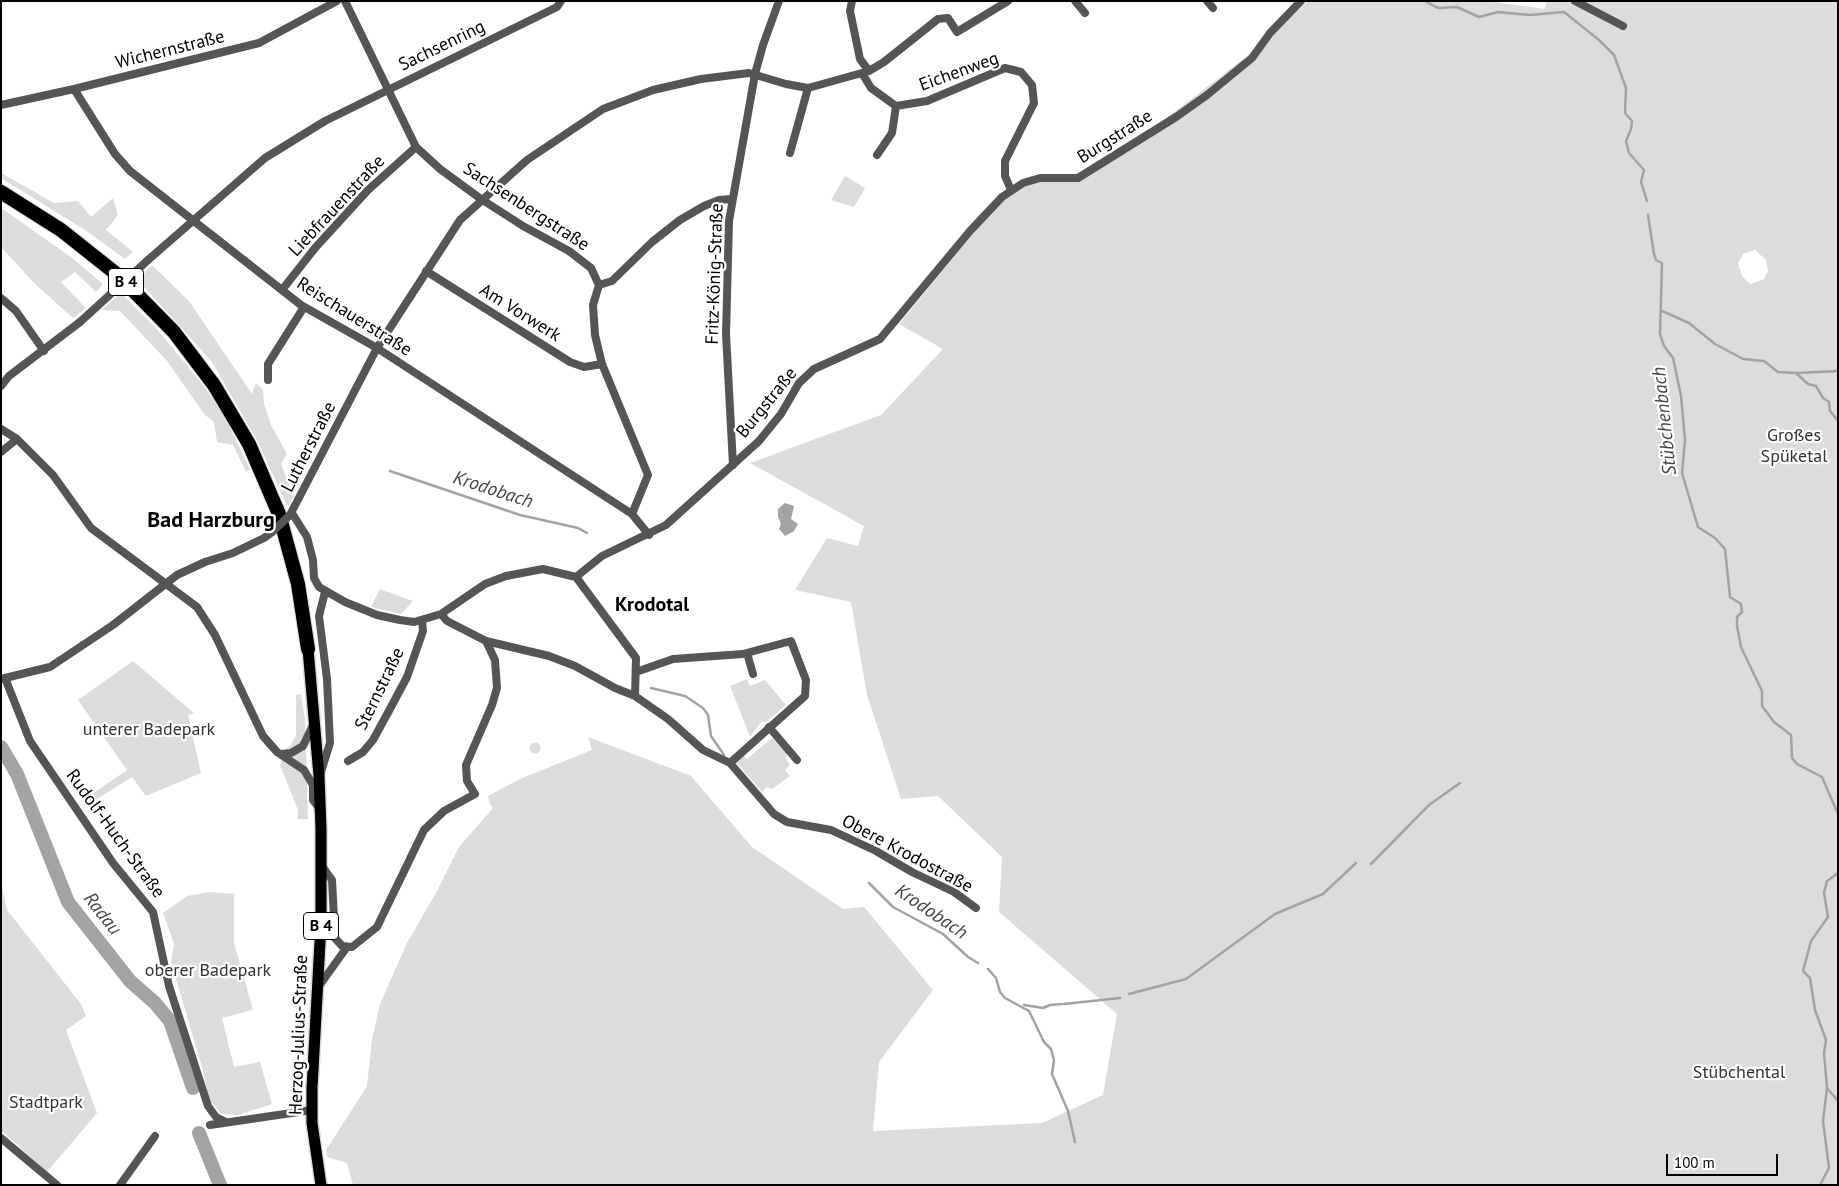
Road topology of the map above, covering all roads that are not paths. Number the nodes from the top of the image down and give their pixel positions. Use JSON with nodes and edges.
{"nodes":[{"id":1,"x":337,"y":1,"type":"edge"},
{"id":2,"x":345,"y":1,"type":"edge"},
{"id":3,"x":561,"y":1,"type":"edge"},
{"id":4,"x":779,"y":1,"type":"edge"},
{"id":5,"x":852,"y":1,"type":"edge"},
{"id":6,"x":1008,"y":1,"type":"edge"},
{"id":7,"x":1074,"y":1,"type":"edge"},
{"id":8,"x":1207,"y":1,"type":"edge"},
{"id":9,"x":1301,"y":1,"type":"edge"},
{"id":10,"x":1575,"y":1,"type":"edge"},
{"id":11,"x":1213,"y":8,"type":"dead end"},
{"id":12,"x":1085,"y":13,"type":"dead end"},
{"id":13,"x":1623,"y":26,"type":"dead end"},
{"id":14,"x":866,"y":72,"type":"junction"},
{"id":15,"x":755,"y":74,"type":"junction"},
{"id":16,"x":808,"y":88,"type":"junction"},
{"id":17,"x":74,"y":89,"type":"junction"},
{"id":18,"x":387,"y":89,"type":"junction"},
{"id":19,"x":1,"y":105,"type":"edge"},
{"id":20,"x":896,"y":106,"type":"junction"},
{"id":21,"x":416,"y":146,"type":"junction"},
{"id":22,"x":790,"y":153,"type":"dead end"},
{"id":23,"x":877,"y":156,"type":"dead end"},
{"id":24,"x":1011,"y":190,"type":"junction"},
{"id":25,"x":1,"y":192,"type":"edge"},
{"id":26,"x":731,"y":198,"type":"junction"},
{"id":27,"x":481,"y":199,"type":"junction"},
{"id":28,"x":194,"y":221,"type":"junction"},
{"id":29,"x":426,"y":271,"type":"junction"},
{"id":30,"x":599,"y":285,"type":"junction"},
{"id":31,"x":282,"y":290,"type":"junction"},
{"id":32,"x":1,"y":298,"type":"edge"},
{"id":33,"x":304,"y":307,"type":"junction"},
{"id":34,"x":377,"y":348,"type":"junction"},
{"id":35,"x":44,"y":351,"type":"junction"},
{"id":36,"x":602,"y":364,"type":"junction"},
{"id":37,"x":268,"y":380,"type":"dead end"},
{"id":38,"x":1,"y":386,"type":"edge"},
{"id":39,"x":1,"y":429,"type":"edge"},
{"id":40,"x":16,"y":440,"type":"junction"},
{"id":41,"x":1,"y":452,"type":"edge"},
{"id":42,"x":733,"y":464,"type":"junction"},
{"id":43,"x":291,"y":514,"type":"junction"},
{"id":44,"x":632,"y":514,"type":"junction"},
{"id":45,"x":649,"y":535,"type":"junction"},
{"id":46,"x":576,"y":576,"type":"junction"},
{"id":47,"x":166,"y":582,"type":"junction"},
{"id":48,"x":325,"y":592,"type":"junction"},
{"id":49,"x":441,"y":614,"type":"junction"},
{"id":50,"x":422,"y":620,"type":"junction"},
{"id":51,"x":486,"y":641,"type":"junction"},
{"id":52,"x":308,"y":649,"type":"joint"},
{"id":53,"x":747,"y":653,"type":"junction"},
{"id":54,"x":636,"y":672,"type":"junction"},
{"id":55,"x":753,"y":674,"type":"dead end"},
{"id":56,"x":3,"y":679,"type":"edge"},
{"id":57,"x":635,"y":696,"type":"junction"},
{"id":58,"x":314,"y":720,"type":"junction"},
{"id":59,"x":769,"y":727,"type":"junction"},
{"id":60,"x":282,"y":754,"type":"junction"},
{"id":61,"x":797,"y":760,"type":"dead end"},
{"id":62,"x":348,"y":761,"type":"dead end"},
{"id":63,"x":730,"y":763,"type":"junction"},
{"id":64,"x":319,"y":776,"type":"junction"},
{"id":65,"x":320,"y":809,"type":"junction"},
{"id":66,"x":321,"y":865,"type":"junction"},
{"id":67,"x":976,"y":908,"type":"dead end"},
{"id":68,"x":350,"y":947,"type":"junction"},
{"id":69,"x":317,"y":988,"type":"junction"},
{"id":70,"x":312,"y":1110,"type":"junction"},
{"id":71,"x":226,"y":1122,"type":"junction"},
{"id":72,"x":210,"y":1125,"type":"dead end"},
{"id":73,"x":155,"y":1136,"type":"dead end"},
{"id":74,"x":1,"y":1138,"type":"edge"},
{"id":75,"x":57,"y":1185,"type":"edge"},
{"id":76,"x":120,"y":1185,"type":"edge"},
{"id":77,"x":321,"y":1185,"type":"edge"}],
"edges":[{"from":1,"to":17,"type":"street","name":"Wichernstraße"},
{"from":2,"to":18,"type":"street","name":"Sachsenbergstraße"},
{"from":3,"to":18,"type":"street","name":"Sachsenring"},
{"from":4,"to":15,"type":"street","name":"Fritz-König-Straße"},
{"from":5,"to":14,"type":"street"},
{"from":6,"to":14,"type":"street"},
{"from":7,"to":12,"type":"street"},
{"from":8,"to":11,"type":"street"},
{"from":9,"to":24,"type":"street","name":"Burgstraße"},
{"from":10,"to":13,"type":"street"},
{"from":14,"to":16,"type":"street"},
{"from":14,"to":20,"type":"street"},
{"from":15,"to":16,"type":"street"},
{"from":15,"to":26,"type":"street","name":"Fritz-König-Straße"},
{"from":15,"to":27,"type":"street","name":"Lutherstraße"},
{"from":16,"to":22,"type":"street"},
{"from":17,"to":19,"type":"street","name":"Wichernstraße"},
{"from":17,"to":28,"type":"street","name":"Reischauerstraße"},
{"from":18,"to":21,"type":"street","name":"Sachsenbergstraße"},
{"from":18,"to":28,"type":"street","name":"Sachsenring"},
{"from":20,"to":23,"type":"street"},
{"from":20,"to":24,"type":"street","name":"Eichenweg"},
{"from":21,"to":27,"type":"street","name":"Sachsenbergstraße"},
{"from":21,"to":31,"type":"street","name":"Liebfrauenstraße"},
{"from":24,"to":42,"type":"street","name":"Burgstraße"},
{"from":25,"to":52,"type":"highway","number":"B 4"},
{"from":26,"to":30,"type":"street"},
{"from":26,"to":42,"type":"street","name":"Fritz-König-Straße"},
{"from":27,"to":29,"type":"street","name":"Lutherstraße"},
{"from":27,"to":30,"type":"street","name":"Sachsenbergstraße"},
{"from":28,"to":31,"type":"street","name":"Reischauerstraße"},
{"from":28,"to":35,"type":"street","name":"Sachsenring","bridge":true},
{"from":29,"to":34,"type":"street","name":"Lutherstraße"},
{"from":29,"to":36,"type":"street","name":"Am Vorwerk"},
{"from":30,"to":36,"type":"street"},
{"from":31,"to":33,"type":"street","name":"Reischauerstraße"},
{"from":32,"to":35,"type":"street"},
{"from":33,"to":34,"type":"street","name":"Reischauerstraße"},
{"from":33,"to":37,"type":"street"},
{"from":34,"to":43,"type":"street","name":"Lutherstraße"},
{"from":34,"to":44,"type":"street","name":"Reischauerstraße"},
{"from":35,"to":38,"type":"street","name":"Sachsenring"},
{"from":36,"to":44,"type":"street"},
{"from":39,"to":40,"type":"street","name":"Herzog-Julius-Straße"},
{"from":40,"to":41,"type":"street"},
{"from":40,"to":47,"type":"street","name":"Herzog-Julius-Straße"},
{"from":42,"to":45,"type":"street","name":"Burgstraße"},
{"from":43,"to":47,"type":"street","name":"Lutherstraße","bridge":true},
{"from":43,"to":48,"type":"street"},
{"from":44,"to":45,"type":"street","name":"Reischauerstraße"},
{"from":45,"to":46,"type":"street","name":"Burgstraße"},
{"from":46,"to":49,"type":"street"},
{"from":46,"to":54,"type":"street"},
{"from":47,"to":56,"type":"street","name":"Lutherstraße"},
{"from":47,"to":60,"type":"street","name":"Herzog-Julius-Straße"},
{"from":48,"to":50,"type":"street"},
{"from":48,"to":64,"type":"street"},
{"from":49,"to":50,"type":"street"},
{"from":49,"to":51,"type":"street","name":"Obere Krodostraße"},
{"from":50,"to":62,"type":"street","name":"Sternstraße"},
{"from":51,"to":57,"type":"street","name":"Obere Krodostraße"},
{"from":51,"to":68,"type":"street"},
{"from":52,"to":58,"type":"main road","number":"B 4"},
{"from":53,"to":54,"type":"street"},
{"from":53,"to":55,"type":"street"},
{"from":53,"to":59,"type":"street"},
{"from":54,"to":57,"type":"street"},
{"from":56,"to":71,"type":"street","name":"Rudolf-Huch-Straße"},
{"from":57,"to":63,"type":"street","name":"Obere Krodostraße"},
{"from":58,"to":60,"type":"street"},
{"from":58,"to":64,"type":"main road","number":"B 4"},
{"from":59,"to":61,"type":"street"},
{"from":59,"to":63,"type":"street"},
{"from":60,"to":65,"type":"street","name":"Herzog-Julius-Straße"},
{"from":63,"to":67,"type":"street","name":"Obere Krodostraße"},
{"from":64,"to":65,"type":"main road","number":"B 4"},
{"from":65,"to":66,"type":"main road","name":"Herzog-Julius-Straße","number":"B 4"},
{"from":66,"to":68,"type":"street"},
{"from":66,"to":69,"type":"main road","name":"Herzog-Julius-Straße","number":"B 4"},
{"from":68,"to":69,"type":"street"},
{"from":69,"to":70,"type":"main road","name":"Herzog-Julius-Straße","number":"B 4"},
{"from":70,"to":71,"type":"street"},
{"from":70,"to":77,"type":"main road","name":"Herzog-Julius-Straße","number":"B 4"},
{"from":71,"to":72,"type":"street"},
{"from":73,"to":76,"type":"street"},
{"from":74,"to":75,"type":"street"}]}
